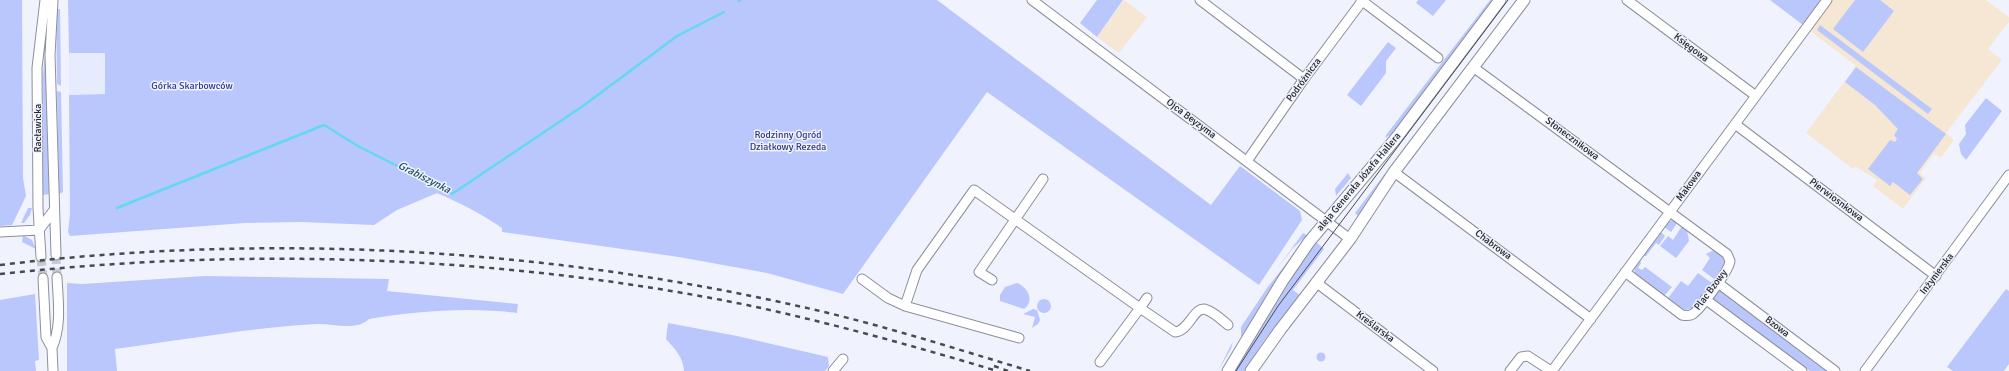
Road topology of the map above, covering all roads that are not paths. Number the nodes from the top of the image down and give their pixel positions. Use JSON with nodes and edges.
{"nodes":[{"id":1,"x":45,"y":0,"type":"edge"},
{"id":2,"x":53,"y":0,"type":"edge"},
{"id":3,"x":1032,"y":0,"type":"edge"},
{"id":4,"x":1200,"y":0,"type":"edge"},
{"id":5,"x":1362,"y":0,"type":"edge"},
{"id":6,"x":1500,"y":0,"type":"edge"},
{"id":7,"x":1524,"y":0,"type":"edge"},
{"id":8,"x":1627,"y":0,"type":"edge"},
{"id":9,"x":1827,"y":0,"type":"edge"},
{"id":10,"x":41,"y":30,"type":"junction"},
{"id":11,"x":52,"y":34,"type":"junction"},
{"id":12,"x":1438,"y":58,"type":"dead end"},
{"id":13,"x":1473,"y":67,"type":"junction"},
{"id":14,"x":1304,"y":79,"type":"junction"},
{"id":15,"x":1756,"y":96,"type":"junction"},
{"id":16,"x":1735,"y":124,"type":"junction"},
{"id":17,"x":1247,"y":161,"type":"junction"},
{"id":18,"x":1394,"y":172,"type":"junction"},
{"id":19,"x":2009,"y":175,"type":"edge"},
{"id":20,"x":1043,"y":179,"type":"dead end"},
{"id":21,"x":54,"y":210,"type":"junction"},
{"id":22,"x":1670,"y":212,"type":"junction"},
{"id":23,"x":1016,"y":220,"type":"junction"},
{"id":24,"x":1326,"y":221,"type":"junction"},
{"id":25,"x":39,"y":230,"type":"junction"},
{"id":26,"x":0,"y":232,"type":"edge"},
{"id":27,"x":1350,"y":239,"type":"junction"},
{"id":28,"x":41,"y":257,"type":"tunnel mouth"},
{"id":29,"x":1625,"y":272,"type":"junction"},
{"id":30,"x":57,"y":276,"type":"tunnel mouth"},
{"id":31,"x":1936,"y":276,"type":"junction"},
{"id":32,"x":43,"y":278,"type":"tunnel mouth"},
{"id":33,"x":862,"y":279,"type":"dead end"},
{"id":34,"x":992,"y":280,"type":"dead end"},
{"id":35,"x":1317,"y":283,"type":"junction"},
{"id":36,"x":1718,"y":283,"type":"junction"},
{"id":37,"x":1147,"y":298,"type":"dead end"},
{"id":38,"x":1706,"y":299,"type":"junction"},
{"id":39,"x":905,"y":306,"type":"junction"},
{"id":40,"x":1140,"y":308,"type":"junction"},
{"id":41,"x":1591,"y":319,"type":"junction"},
{"id":42,"x":1228,"y":325,"type":"dead end"},
{"id":43,"x":1019,"y":338,"type":"dead end"},
{"id":44,"x":52,"y":348,"type":"junction"},
{"id":45,"x":843,"y":359,"type":"dead end"},
{"id":46,"x":1100,"y":362,"type":"dead end"},
{"id":47,"x":53,"y":371,"type":"edge"},
{"id":48,"x":833,"y":371,"type":"edge"},
{"id":49,"x":1228,"y":371,"type":"edge"},
{"id":50,"x":1252,"y":371,"type":"edge"},
{"id":51,"x":1433,"y":371,"type":"edge"},
{"id":52,"x":1510,"y":371,"type":"edge"},
{"id":53,"x":1551,"y":371,"type":"edge"},
{"id":54,"x":1802,"y":371,"type":"edge"},
{"id":55,"x":1835,"y":371,"type":"edge"},
{"id":56,"x":1865,"y":371,"type":"edge"}],
"edges":[{"from":1,"to":10,"type":"street","name":"Racławicka"},
{"from":2,"to":11,"type":"street","name":"Racławicka"},
{"from":3,"to":17,"type":"street","name":"Ojca Beyzyma"},
{"from":4,"to":14,"type":"street"},
{"from":5,"to":12,"type":"street"},
{"from":5,"to":14,"type":"street","name":"Podróżnicza"},
{"from":6,"to":24,"type":"main road","name":"aleja Generała Józefa Hallera"},
{"from":7,"to":13,"type":"main road","name":"aleja Generała Józefa Hallera"},
{"from":8,"to":15,"type":"street","name":"Księgowa"},
{"from":9,"to":15,"type":"street","name":"Makowa"},
{"from":10,"to":11,"type":"street"},
{"from":10,"to":25,"type":"street","name":"Racławicka"},
{"from":11,"to":21,"type":"street","name":"Racławicka"},
{"from":13,"to":18,"type":"main road","name":"aleja Generała Józefa Hallera"},
{"from":13,"to":22,"type":"street","name":"Słonecznikowa"},
{"from":14,"to":17,"type":"street","name":"Podróżnicza"},
{"from":15,"to":16,"type":"street","name":"Makowa"},
{"from":16,"to":22,"type":"street","name":"Makowa"},
{"from":16,"to":31,"type":"street","name":"Pierwiosnkowa"},
{"from":17,"to":24,"type":"street","name":"Ojca Beyzyma"},
{"from":18,"to":27,"type":"main road","name":"aleja Generała Józefa Hallera"},
{"from":18,"to":41,"type":"street","name":"Chabrowa"},
{"from":19,"to":31,"type":"street","name":"Inżynierska"},
{"from":20,"to":23,"type":"street"},
{"from":21,"to":25,"type":"street"},
{"from":21,"to":25,"type":"street","name":"Racławicka"},
{"from":22,"to":29,"type":"street","name":"Makowa"},
{"from":22,"to":36,"type":"street","name":"Plac Bzowy"},
{"from":23,"to":34,"type":"street"},
{"from":23,"to":39,"type":"street"},
{"from":23,"to":40,"type":"street"},
{"from":24,"to":27,"type":"street","name":"Ojca Beyzyma"},
{"from":24,"to":49,"type":"main road","name":"aleja Generała Józefa Hallera"},
{"from":25,"to":26,"type":"street"},
{"from":25,"to":28,"type":"street","name":"Racławicka"},
{"from":27,"to":35,"type":"main road","name":"aleja Generała Józefa Hallera"},
{"from":29,"to":38,"type":"street","name":"Plac Bzowy"},
{"from":29,"to":41,"type":"street","name":"Makowa"},
{"from":30,"to":44,"type":"street"},
{"from":31,"to":56,"type":"street","name":"Inżynierska"},
{"from":32,"to":44,"type":"street"},
{"from":33,"to":39,"type":"street"},
{"from":35,"to":50,"type":"main road","name":"aleja Generała Józefa Hallera"},
{"from":35,"to":51,"type":"street","name":"Kreślarska"},
{"from":36,"to":38,"type":"street","name":"Plac Bzowy"},
{"from":36,"to":55,"type":"street","name":"Bzowa"},
{"from":37,"to":40,"type":"street"},
{"from":38,"to":54,"type":"street","name":"Bzowa"},
{"from":39,"to":43,"type":"street"},
{"from":40,"to":42,"type":"street"},
{"from":40,"to":46,"type":"street"},
{"from":41,"to":53,"type":"street","name":"Makowa"},
{"from":44,"to":47,"type":"street"},
{"from":45,"to":48,"type":"street"},
{"from":52,"to":53,"type":"street","name":"Makowa"}]}
